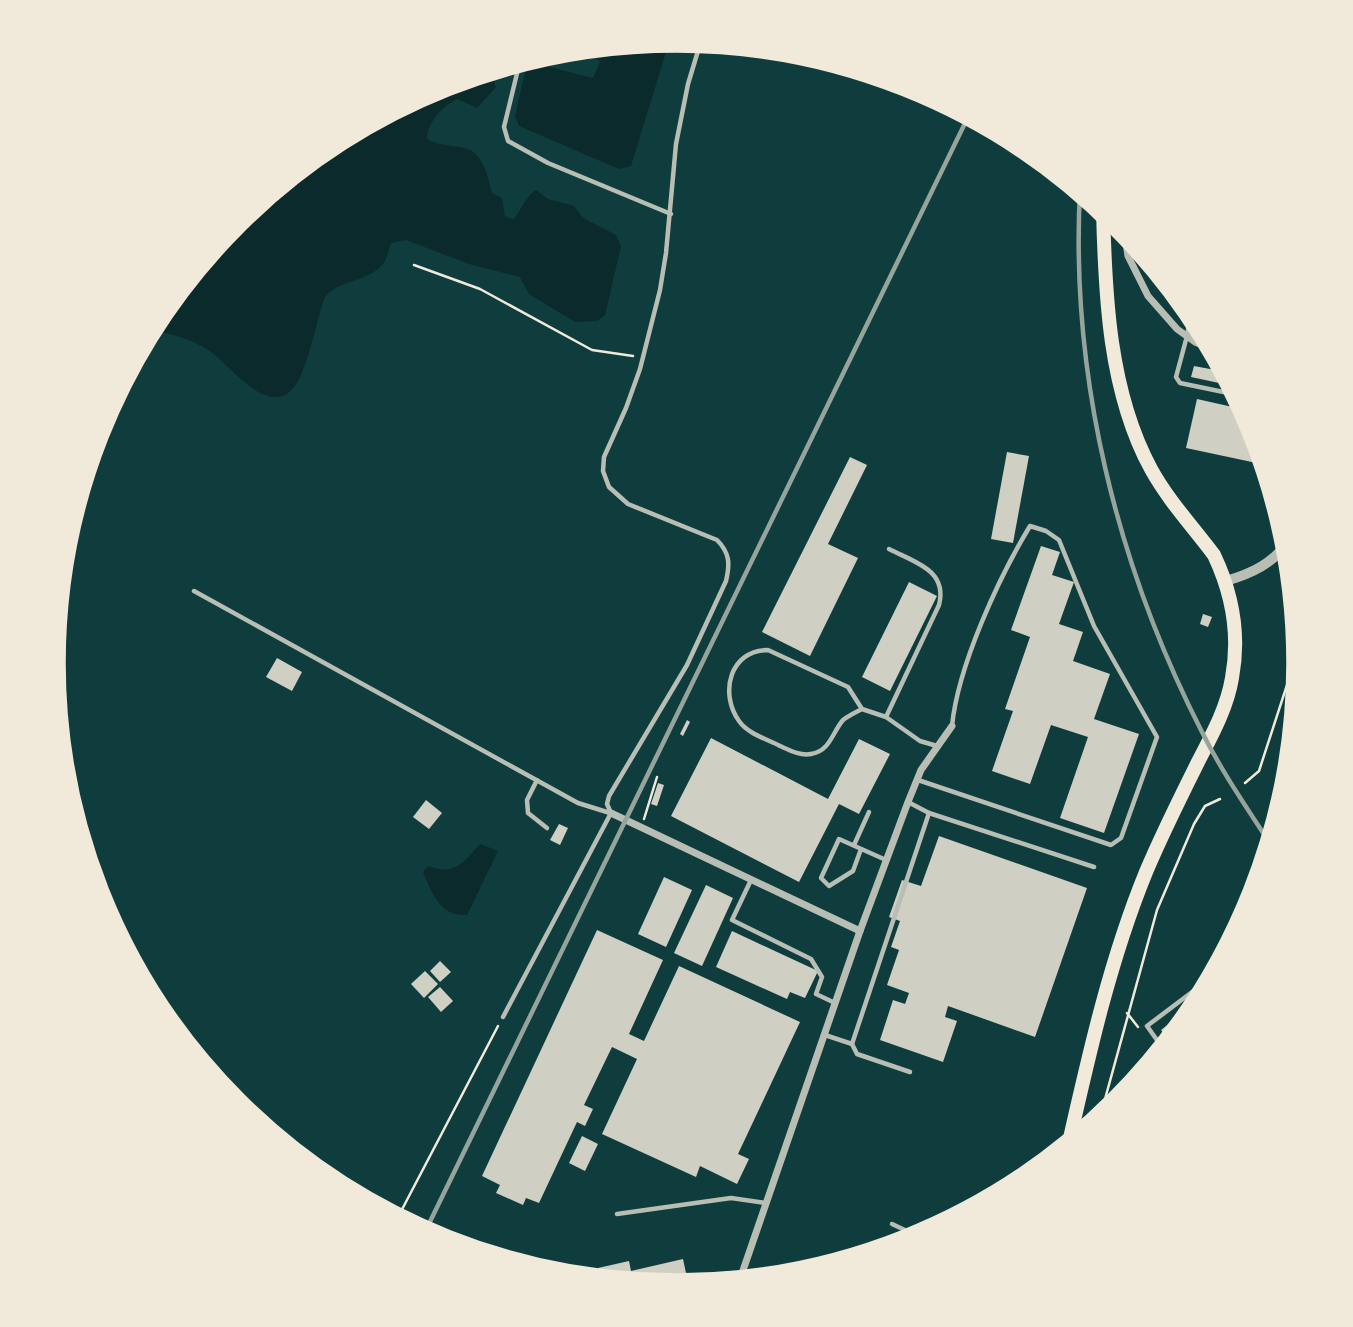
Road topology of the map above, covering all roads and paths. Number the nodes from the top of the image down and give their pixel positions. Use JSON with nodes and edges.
{"nodes":[{"id":1,"x":698,"y":52,"type":"edge"},
{"id":2,"x":517,"y":72,"type":"edge"},
{"id":3,"x":671,"y":214,"type":"junction"},
{"id":4,"x":1104,"y":224,"type":"edge"},
{"id":5,"x":1127,"y":248,"type":"edge"},
{"id":6,"x":414,"y":265,"type":"dead end"},
{"id":7,"x":1188,"y":327,"type":"edge"},
{"id":8,"x":1187,"y":337,"type":"junction"},
{"id":9,"x":1198,"y":342,"type":"edge"},
{"id":10,"x":643,"y":358,"type":"junction"},
{"id":11,"x":1226,"y":393,"type":"edge"},
{"id":12,"x":889,"y":549,"type":"dead end"},
{"id":13,"x":1279,"y":555,"type":"edge"},
{"id":14,"x":1226,"y":581,"type":"junction"},
{"id":15,"x":194,"y":591,"type":"dead end"},
{"id":16,"x":1289,"y":680,"type":"edge"},
{"id":17,"x":862,"y":709,"type":"junction"},
{"id":18,"x":886,"y":717,"type":"junction"},
{"id":19,"x":952,"y":726,"type":"joint"},
{"id":20,"x":938,"y":746,"type":"junction"},
{"id":21,"x":657,"y":777,"type":"dead end"},
{"id":22,"x":537,"y":780,"type":"junction"},
{"id":23,"x":917,"y":780,"type":"junction"},
{"id":24,"x":1245,"y":783,"type":"dead end"},
{"id":25,"x":1220,"y":799,"type":"dead end"},
{"id":26,"x":908,"y":802,"type":"junction"},
{"id":27,"x":869,"y":812,"type":"dead end"},
{"id":28,"x":611,"y":813,"type":"junction"},
{"id":29,"x":929,"y":813,"type":"junction"},
{"id":30,"x":645,"y":815,"type":"dead end"},
{"id":31,"x":547,"y":828,"type":"dead end"},
{"id":32,"x":854,"y":845,"type":"junction"},
{"id":33,"x":861,"y":849,"type":"junction"},
{"id":34,"x":887,"y":860,"type":"junction"},
{"id":35,"x":1094,"y":867,"type":"dead end"},
{"id":36,"x":751,"y":880,"type":"junction"},
{"id":37,"x":860,"y":931,"type":"junction"},
{"id":38,"x":1195,"y":990,"type":"edge"},
{"id":39,"x":835,"y":1003,"type":"junction"},
{"id":40,"x":503,"y":1017,"type":"joint"},
{"id":41,"x":824,"y":1035,"type":"junction"},
{"id":42,"x":1159,"y":1042,"type":"edge"},
{"id":43,"x":852,"y":1044,"type":"junction"},
{"id":44,"x":911,"y":1072,"type":"dead end"},
{"id":45,"x":1104,"y":1103,"type":"edge"},
{"id":46,"x":1072,"y":1132,"type":"edge"},
{"id":47,"x":766,"y":1203,"type":"junction"},
{"id":48,"x":401,"y":1211,"type":"edge"},
{"id":49,"x":617,"y":1214,"type":"dead end"},
{"id":50,"x":891,"y":1224,"type":"dead end"},
{"id":51,"x":907,"y":1231,"type":"edge"},
{"id":52,"x":742,"y":1272,"type":"edge"}],
"edges":[{"from":1,"to":3,"type":"lane"},
{"from":2,"to":3,"type":"lane"},
{"from":3,"to":10,"type":"lane"},
{"from":4,"to":14,"type":"main road"},
{"from":5,"to":8,"type":"street"},
{"from":6,"to":10,"type":"path"},
{"from":7,"to":8,"type":"lane"},
{"from":8,"to":9,"type":"street"},
{"from":8,"to":11,"type":"lane"},
{"from":10,"to":28,"type":"lane"},
{"from":12,"to":18,"type":"lane"},
{"from":13,"to":14,"type":"street"},
{"from":14,"to":46,"type":"main road"},
{"from":15,"to":22,"type":"lane"},
{"from":16,"to":24,"type":"path"},
{"from":17,"to":17,"type":"lane"},
{"from":17,"to":18,"type":"lane"},
{"from":18,"to":20,"type":"lane"},
{"from":19,"to":20,"type":"street"},
{"from":19,"to":23,"type":"lane"},
{"from":20,"to":23,"type":"street"},
{"from":21,"to":30,"type":"path"},
{"from":22,"to":28,"type":"lane"},
{"from":22,"to":31,"type":"lane"},
{"from":23,"to":26,"type":"street"},
{"from":25,"to":45,"type":"path"},
{"from":26,"to":29,"type":"lane"},
{"from":26,"to":34,"type":"street"},
{"from":27,"to":32,"type":"lane"},
{"from":28,"to":36,"type":"street"},
{"from":28,"to":40,"type":"lane"},
{"from":29,"to":35,"type":"lane"},
{"from":29,"to":43,"type":"lane"},
{"from":32,"to":33,"type":"lane"},
{"from":32,"to":33,"type":"lane"},
{"from":33,"to":34,"type":"lane"},
{"from":34,"to":37,"type":"street"},
{"from":36,"to":37,"type":"street"},
{"from":36,"to":39,"type":"lane"},
{"from":37,"to":39,"type":"street"},
{"from":38,"to":42,"type":"lane"},
{"from":39,"to":41,"type":"street"},
{"from":40,"to":48,"type":"path"},
{"from":41,"to":43,"type":"lane"},
{"from":41,"to":47,"type":"street"},
{"from":43,"to":44,"type":"lane"},
{"from":47,"to":49,"type":"lane"},
{"from":47,"to":52,"type":"street"},
{"from":50,"to":51,"type":"lane"}]}
